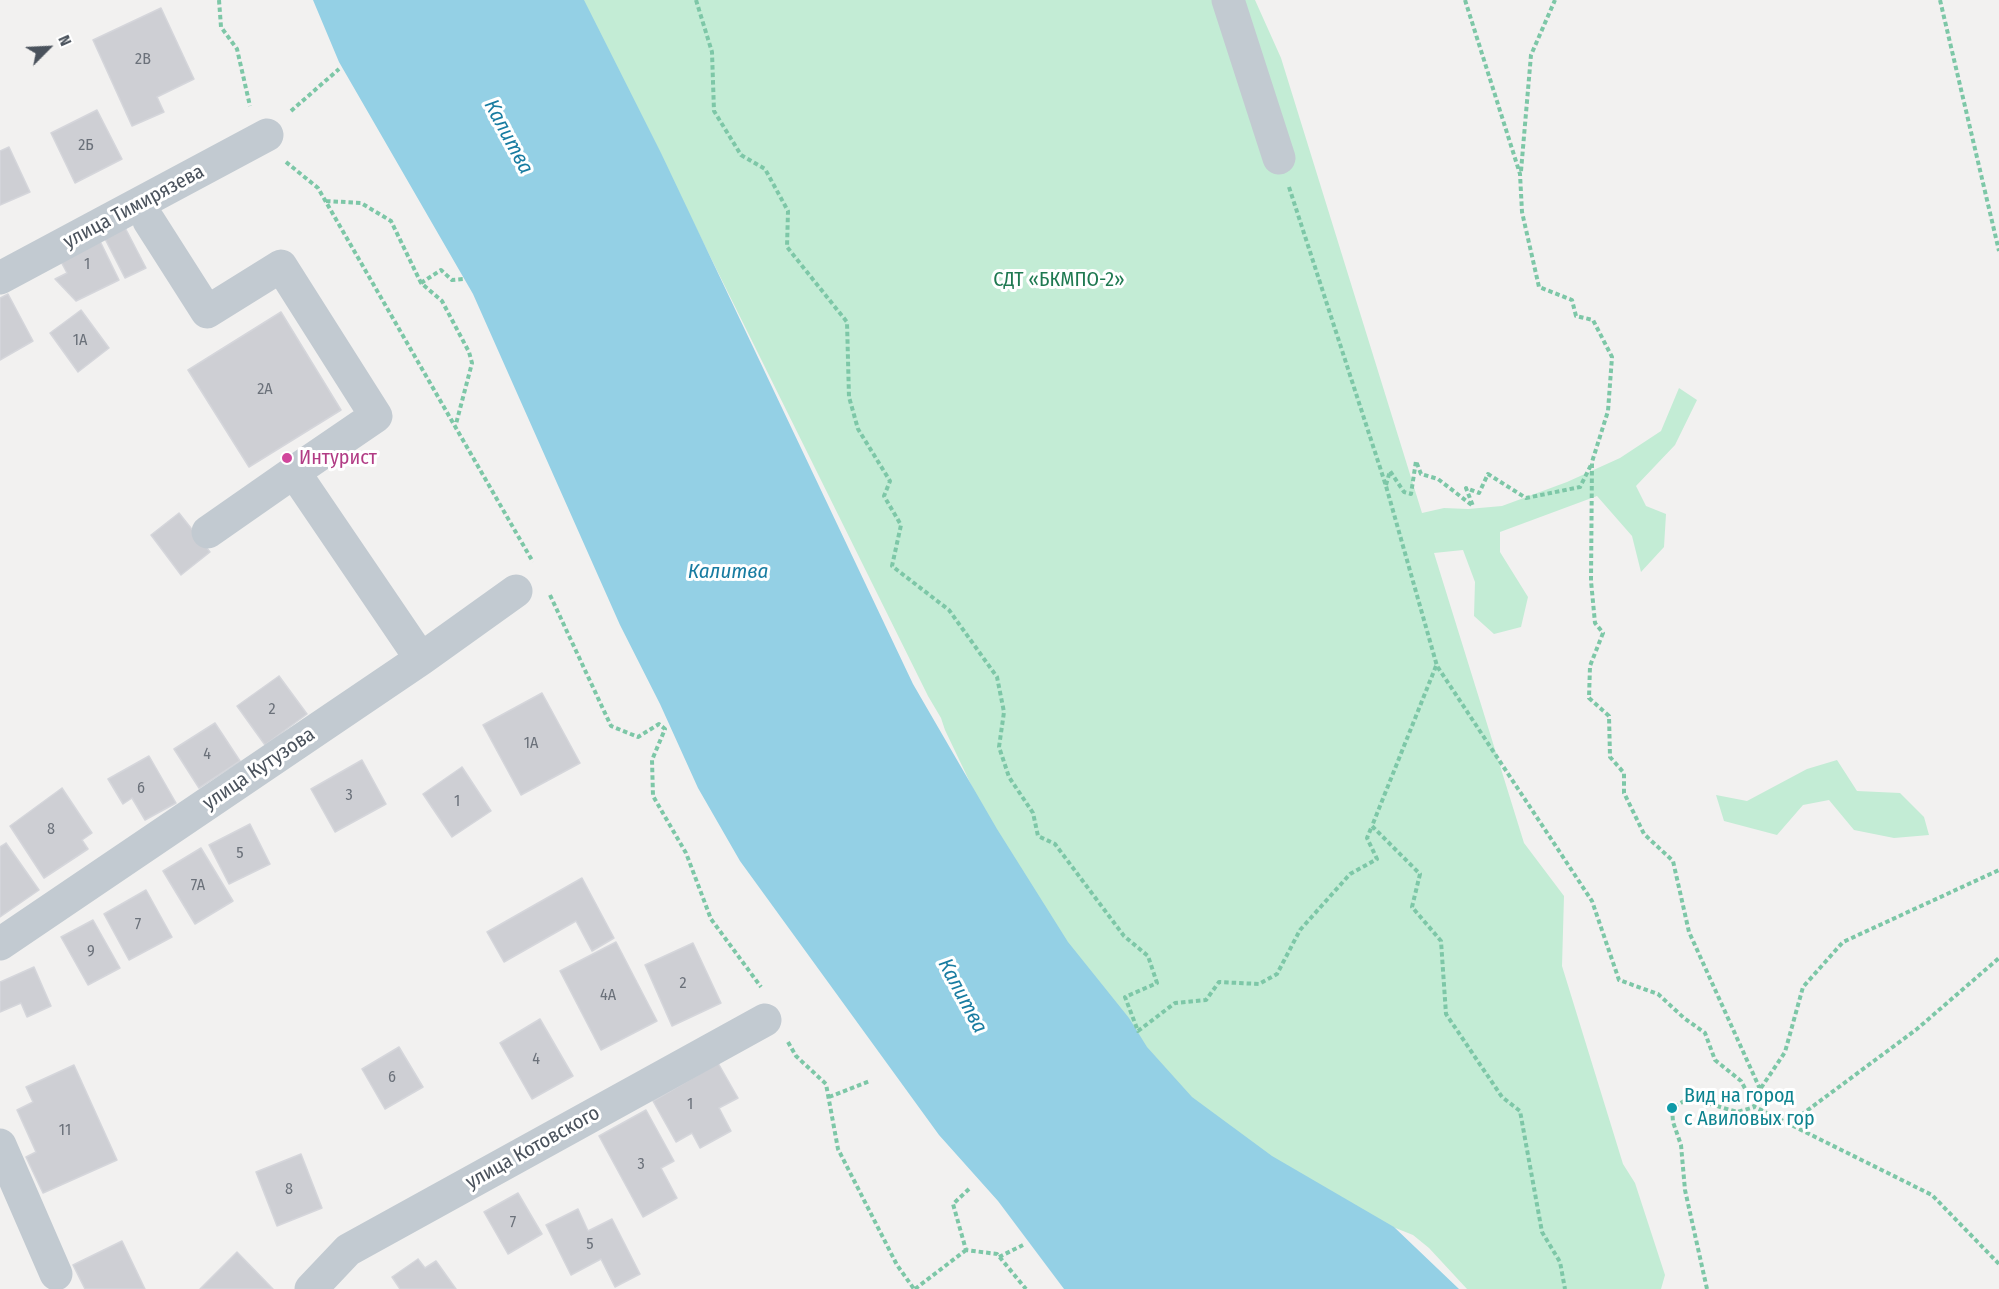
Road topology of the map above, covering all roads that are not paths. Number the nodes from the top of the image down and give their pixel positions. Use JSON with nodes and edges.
{"nodes":[{"id":1,"x":1228,"y":0,"type":"edge"},
{"id":2,"x":262,"y":137,"type":"road end"},
{"id":3,"x":1279,"y":158,"type":"road end"},
{"id":4,"x":149,"y":220,"type":"dead end"},
{"id":5,"x":0,"y":278,"type":"edge"},
{"id":6,"x":294,"y":472,"type":"junction"},
{"id":7,"x":208,"y":532,"type":"dead end"},
{"id":8,"x":533,"y":583,"type":"road end"},
{"id":9,"x":421,"y":659,"type":"junction"},
{"id":10,"x":0,"y":944,"type":"edge"},
{"id":11,"x":772,"y":1017,"type":"road end"},
{"id":12,"x":0,"y":1144,"type":"edge"},
{"id":13,"x":56,"y":1274,"type":"dead end"},
{"id":14,"x":311,"y":1289,"type":"edge"}],
"edges":[{"from":1,"to":3,"type":"street"},
{"from":2,"to":5,"type":"street","name":"улица Тимирязева"},
{"from":4,"to":6,"type":"street"},
{"from":6,"to":7,"type":"street"},
{"from":6,"to":9,"type":"street"},
{"from":8,"to":9,"type":"street","name":"улица Кутузова"},
{"from":9,"to":10,"type":"street","name":"улица Кутузова"},
{"from":11,"to":14,"type":"street","name":"улица Котовского"},
{"from":12,"to":13,"type":"street"}]}
